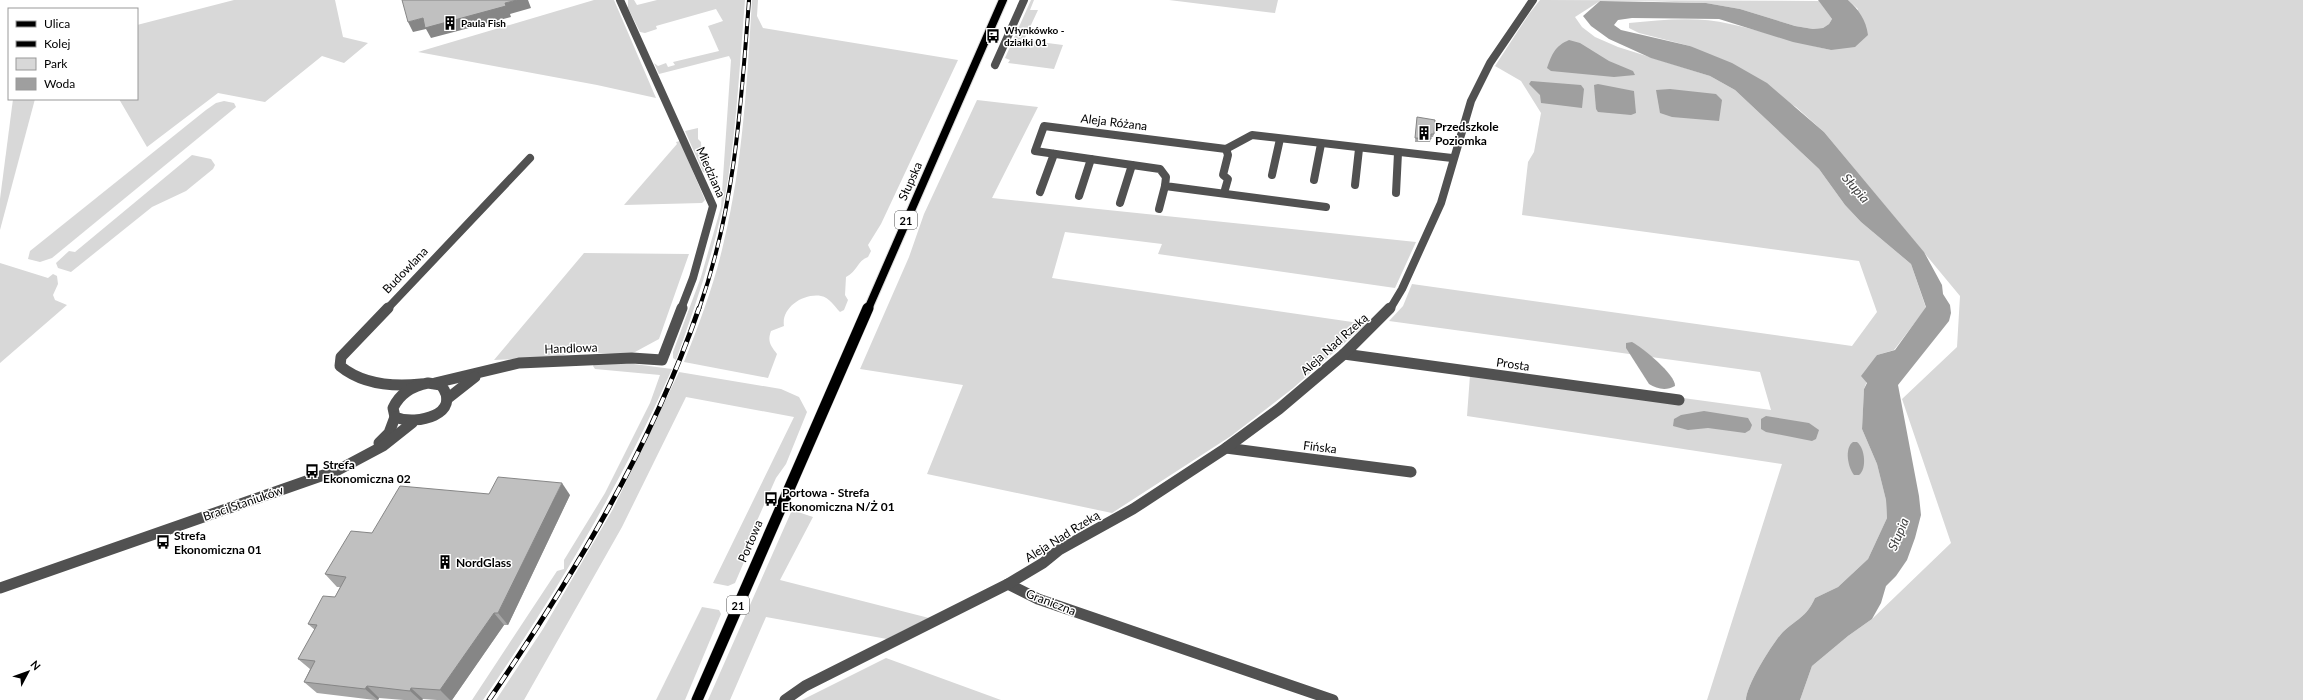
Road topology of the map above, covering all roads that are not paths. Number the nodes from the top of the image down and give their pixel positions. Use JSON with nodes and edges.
{"nodes":[{"id":1,"x":620,"y":0,"type":"edge"},
{"id":2,"x":1003,"y":0,"type":"edge"},
{"id":3,"x":1024,"y":0,"type":"edge"},
{"id":4,"x":1533,"y":0,"type":"edge"},
{"id":5,"x":995,"y":65,"type":"dead end"},
{"id":6,"x":1280,"y":139,"type":"junction"},
{"id":7,"x":1321,"y":144,"type":"junction"},
{"id":8,"x":1226,"y":149,"type":"junction"},
{"id":9,"x":1359,"y":149,"type":"junction"},
{"id":10,"x":1398,"y":153,"type":"junction"},
{"id":11,"x":1054,"y":154,"type":"junction"},
{"id":12,"x":530,"y":158,"type":"dead end"},
{"id":13,"x":1452,"y":158,"type":"junction"},
{"id":14,"x":1092,"y":159,"type":"junction"},
{"id":15,"x":1132,"y":165,"type":"junction"},
{"id":16,"x":1272,"y":175,"type":"dead end"},
{"id":17,"x":1314,"y":180,"type":"dead end"},
{"id":18,"x":1355,"y":185,"type":"dead end"},
{"id":19,"x":1165,"y":186,"type":"junction"},
{"id":20,"x":1040,"y":192,"type":"dead end"},
{"id":21,"x":1224,"y":193,"type":"junction"},
{"id":22,"x":1396,"y":193,"type":"dead end"},
{"id":23,"x":1079,"y":196,"type":"dead end"},
{"id":24,"x":1120,"y":203,"type":"dead end"},
{"id":25,"x":1326,"y":207,"type":"dead end"},
{"id":26,"x":1159,"y":209,"type":"dead end"},
{"id":27,"x":1344,"y":354,"type":"junction"},
{"id":28,"x":662,"y":360,"type":"joint"},
{"id":29,"x":482,"y":372,"type":"junction"},
{"id":30,"x":839,"y":372,"type":"joint"},
{"id":31,"x":435,"y":383,"type":"junction"},
{"id":32,"x":421,"y":384,"type":"junction"},
{"id":33,"x":385,"y":385,"type":"junction"},
{"id":34,"x":447,"y":399,"type":"junction"},
{"id":35,"x":1680,"y":400,"type":"dead end"},
{"id":36,"x":395,"y":403,"type":"junction"},
{"id":37,"x":395,"y":417,"type":"junction"},
{"id":38,"x":412,"y":424,"type":"junction"},
{"id":39,"x":1226,"y":448,"type":"junction"},
{"id":40,"x":370,"y":454,"type":"junction"},
{"id":41,"x":1410,"y":472,"type":"dead end"},
{"id":42,"x":1008,"y":584,"type":"junction"},
{"id":43,"x":0,"y":588,"type":"edge"},
{"id":44,"x":697,"y":700,"type":"edge"},
{"id":45,"x":785,"y":700,"type":"edge"},
{"id":46,"x":1333,"y":700,"type":"edge"}],
"edges":[{"from":1,"to":28,"type":"street","name":"Miedziana"},
{"from":2,"to":30,"type":"main road","name":"Słupska","number":"21"},
{"from":3,"to":5,"type":"street"},
{"from":4,"to":13,"type":"street","name":"Aleja Nad Rzeką"},
{"from":6,"to":7,"type":"street"},
{"from":6,"to":8,"type":"street"},
{"from":6,"to":16,"type":"street"},
{"from":7,"to":9,"type":"street"},
{"from":7,"to":17,"type":"street"},
{"from":8,"to":11,"type":"street","name":"Aleja Różana"},
{"from":8,"to":21,"type":"street"},
{"from":9,"to":10,"type":"street"},
{"from":9,"to":18,"type":"street"},
{"from":10,"to":13,"type":"street"},
{"from":10,"to":22,"type":"street"},
{"from":11,"to":14,"type":"street","name":"Aleja Różana"},
{"from":11,"to":20,"type":"street"},
{"from":12,"to":33,"type":"street","name":"Budowlana"},
{"from":13,"to":27,"type":"street","name":"Aleja Nad Rzeką"},
{"from":14,"to":15,"type":"street","name":"Aleja Różana"},
{"from":14,"to":23,"type":"street"},
{"from":15,"to":19,"type":"street","name":"Aleja Różana"},
{"from":15,"to":24,"type":"street"},
{"from":19,"to":21,"type":"street"},
{"from":19,"to":26,"type":"street"},
{"from":21,"to":25,"type":"street"},
{"from":27,"to":35,"type":"street","name":"Prosta"},
{"from":27,"to":39,"type":"street","name":"Aleja Nad Rzeką"},
{"from":28,"to":29,"type":"street","name":"Handlowa"},
{"from":29,"to":31,"type":"street","name":"Handlowa"},
{"from":29,"to":34,"type":"street","name":"Handlowa"},
{"from":30,"to":44,"type":"main road","name":"Portowa","number":"21"},
{"from":31,"to":32,"type":"street","name":"Handlowa"},
{"from":31,"to":34,"type":"street"},
{"from":32,"to":33,"type":"street","name":"Budowlana"},
{"from":32,"to":36,"type":"street","name":"Handlowa"},
{"from":33,"to":36,"type":"street"},
{"from":34,"to":38,"type":"street","name":"Handlowa"},
{"from":36,"to":37,"type":"street"},
{"from":37,"to":38,"type":"street"},
{"from":37,"to":40,"type":"street","name":"Braci Staniuków"},
{"from":38,"to":40,"type":"street","name":"Braci Staniuków"},
{"from":39,"to":41,"type":"street","name":"Fińska"},
{"from":39,"to":42,"type":"street","name":"Aleja Nad Rzeką"},
{"from":40,"to":43,"type":"street","name":"Braci Staniuków"},
{"from":42,"to":45,"type":"street"},
{"from":42,"to":46,"type":"street","name":"Graniczna"}]}
